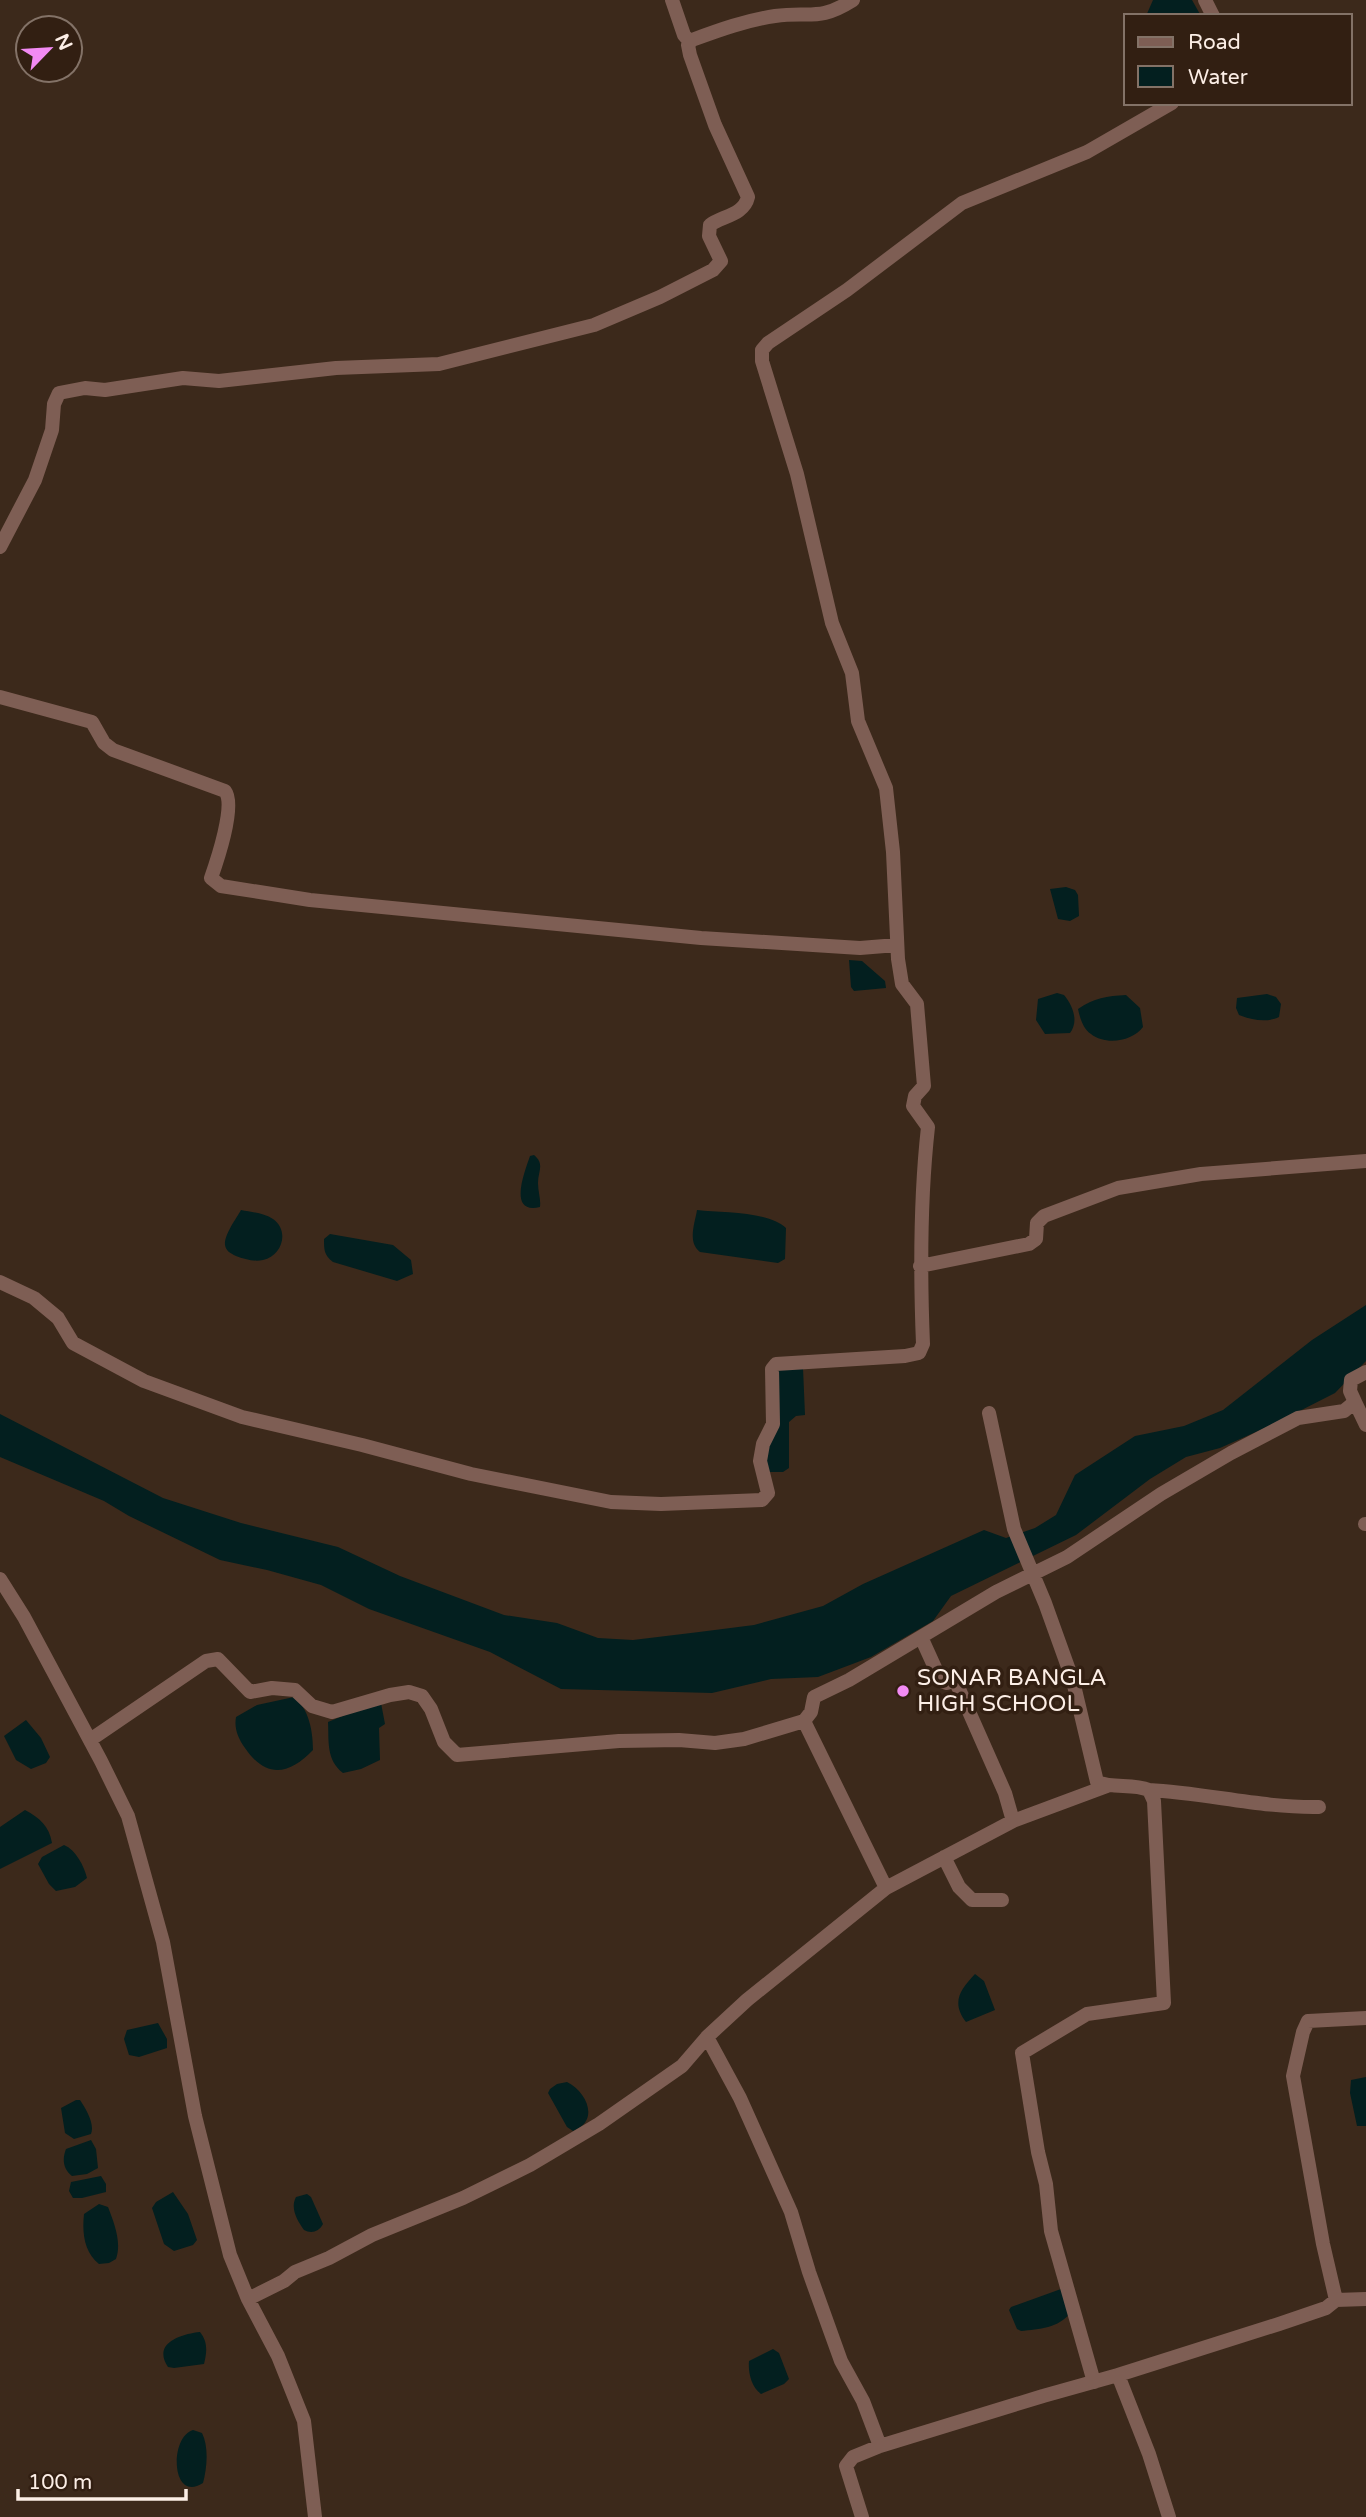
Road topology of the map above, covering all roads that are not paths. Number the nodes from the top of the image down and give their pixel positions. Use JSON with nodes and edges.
{"nodes":[{"id":1,"x":672,"y":0,"type":"edge"},
{"id":2,"x":853,"y":0,"type":"edge"},
{"id":3,"x":690,"y":42,"type":"junction"},
{"id":4,"x":1168,"y":105,"type":"edge"},
{"id":5,"x":0,"y":547,"type":"edge"},
{"id":6,"x":0,"y":697,"type":"edge"},
{"id":7,"x":897,"y":944,"type":"junction"},
{"id":8,"x":1366,"y":1161,"type":"edge"},
{"id":9,"x":920,"y":1266,"type":"junction"},
{"id":10,"x":0,"y":1282,"type":"edge"},
{"id":11,"x":1366,"y":1372,"type":"edge"},
{"id":12,"x":1355,"y":1402,"type":"junction"},
{"id":13,"x":989,"y":1413,"type":"dead end"},
{"id":14,"x":1366,"y":1425,"type":"edge"},
{"id":15,"x":1031,"y":1570,"type":"junction"},
{"id":16,"x":0,"y":1579,"type":"edge"},
{"id":17,"x":921,"y":1637,"type":"junction"},
{"id":18,"x":804,"y":1721,"type":"junction"},
{"id":19,"x":90,"y":1740,"type":"junction"},
{"id":20,"x":1107,"y":1786,"type":"junction"},
{"id":21,"x":1149,"y":1790,"type":"junction"},
{"id":22,"x":1319,"y":1807,"type":"dead end"},
{"id":23,"x":1013,"y":1821,"type":"junction"},
{"id":24,"x":944,"y":1857,"type":"junction"},
{"id":25,"x":886,"y":1888,"type":"junction"},
{"id":26,"x":1002,"y":1900,"type":"dead end"},
{"id":27,"x":1366,"y":2018,"type":"edge"},
{"id":28,"x":707,"y":2037,"type":"junction"},
{"id":29,"x":247,"y":2299,"type":"junction"},
{"id":30,"x":1366,"y":2299,"type":"edge"},
{"id":31,"x":1336,"y":2300,"type":"junction"},
{"id":32,"x":1118,"y":2375,"type":"junction"},
{"id":33,"x":1094,"y":2382,"type":"junction"},
{"id":34,"x":880,"y":2445,"type":"junction"},
{"id":35,"x":316,"y":2517,"type":"edge"},
{"id":36,"x":862,"y":2517,"type":"edge"},
{"id":37,"x":1169,"y":2517,"type":"edge"}],
"edges":[{"from":1,"to":3,"type":"street"},
{"from":2,"to":3,"type":"street"},
{"from":3,"to":5,"type":"street"},
{"from":4,"to":7,"type":"street"},
{"from":6,"to":7,"type":"street"},
{"from":7,"to":9,"type":"street"},
{"from":8,"to":9,"type":"street"},
{"from":9,"to":10,"type":"street"},
{"from":11,"to":12,"type":"street"},
{"from":12,"to":14,"type":"street"},
{"from":12,"to":15,"type":"street"},
{"from":13,"to":15,"type":"street"},
{"from":15,"to":17,"type":"street"},
{"from":15,"to":20,"type":"street"},
{"from":16,"to":19,"type":"street"},
{"from":17,"to":18,"type":"street"},
{"from":17,"to":23,"type":"street"},
{"from":18,"to":19,"type":"street"},
{"from":18,"to":25,"type":"street"},
{"from":19,"to":29,"type":"street"},
{"from":20,"to":21,"type":"street"},
{"from":20,"to":23,"type":"street"},
{"from":21,"to":22,"type":"street"},
{"from":21,"to":33,"type":"street"},
{"from":23,"to":24,"type":"street"},
{"from":24,"to":25,"type":"street"},
{"from":24,"to":26,"type":"street"},
{"from":25,"to":28,"type":"street"},
{"from":27,"to":31,"type":"street"},
{"from":28,"to":29,"type":"street"},
{"from":28,"to":34,"type":"street"},
{"from":29,"to":35,"type":"street"},
{"from":30,"to":31,"type":"street"},
{"from":31,"to":32,"type":"street"},
{"from":32,"to":33,"type":"street"},
{"from":32,"to":37,"type":"street"},
{"from":33,"to":34,"type":"street"},
{"from":34,"to":36,"type":"street"}]}
